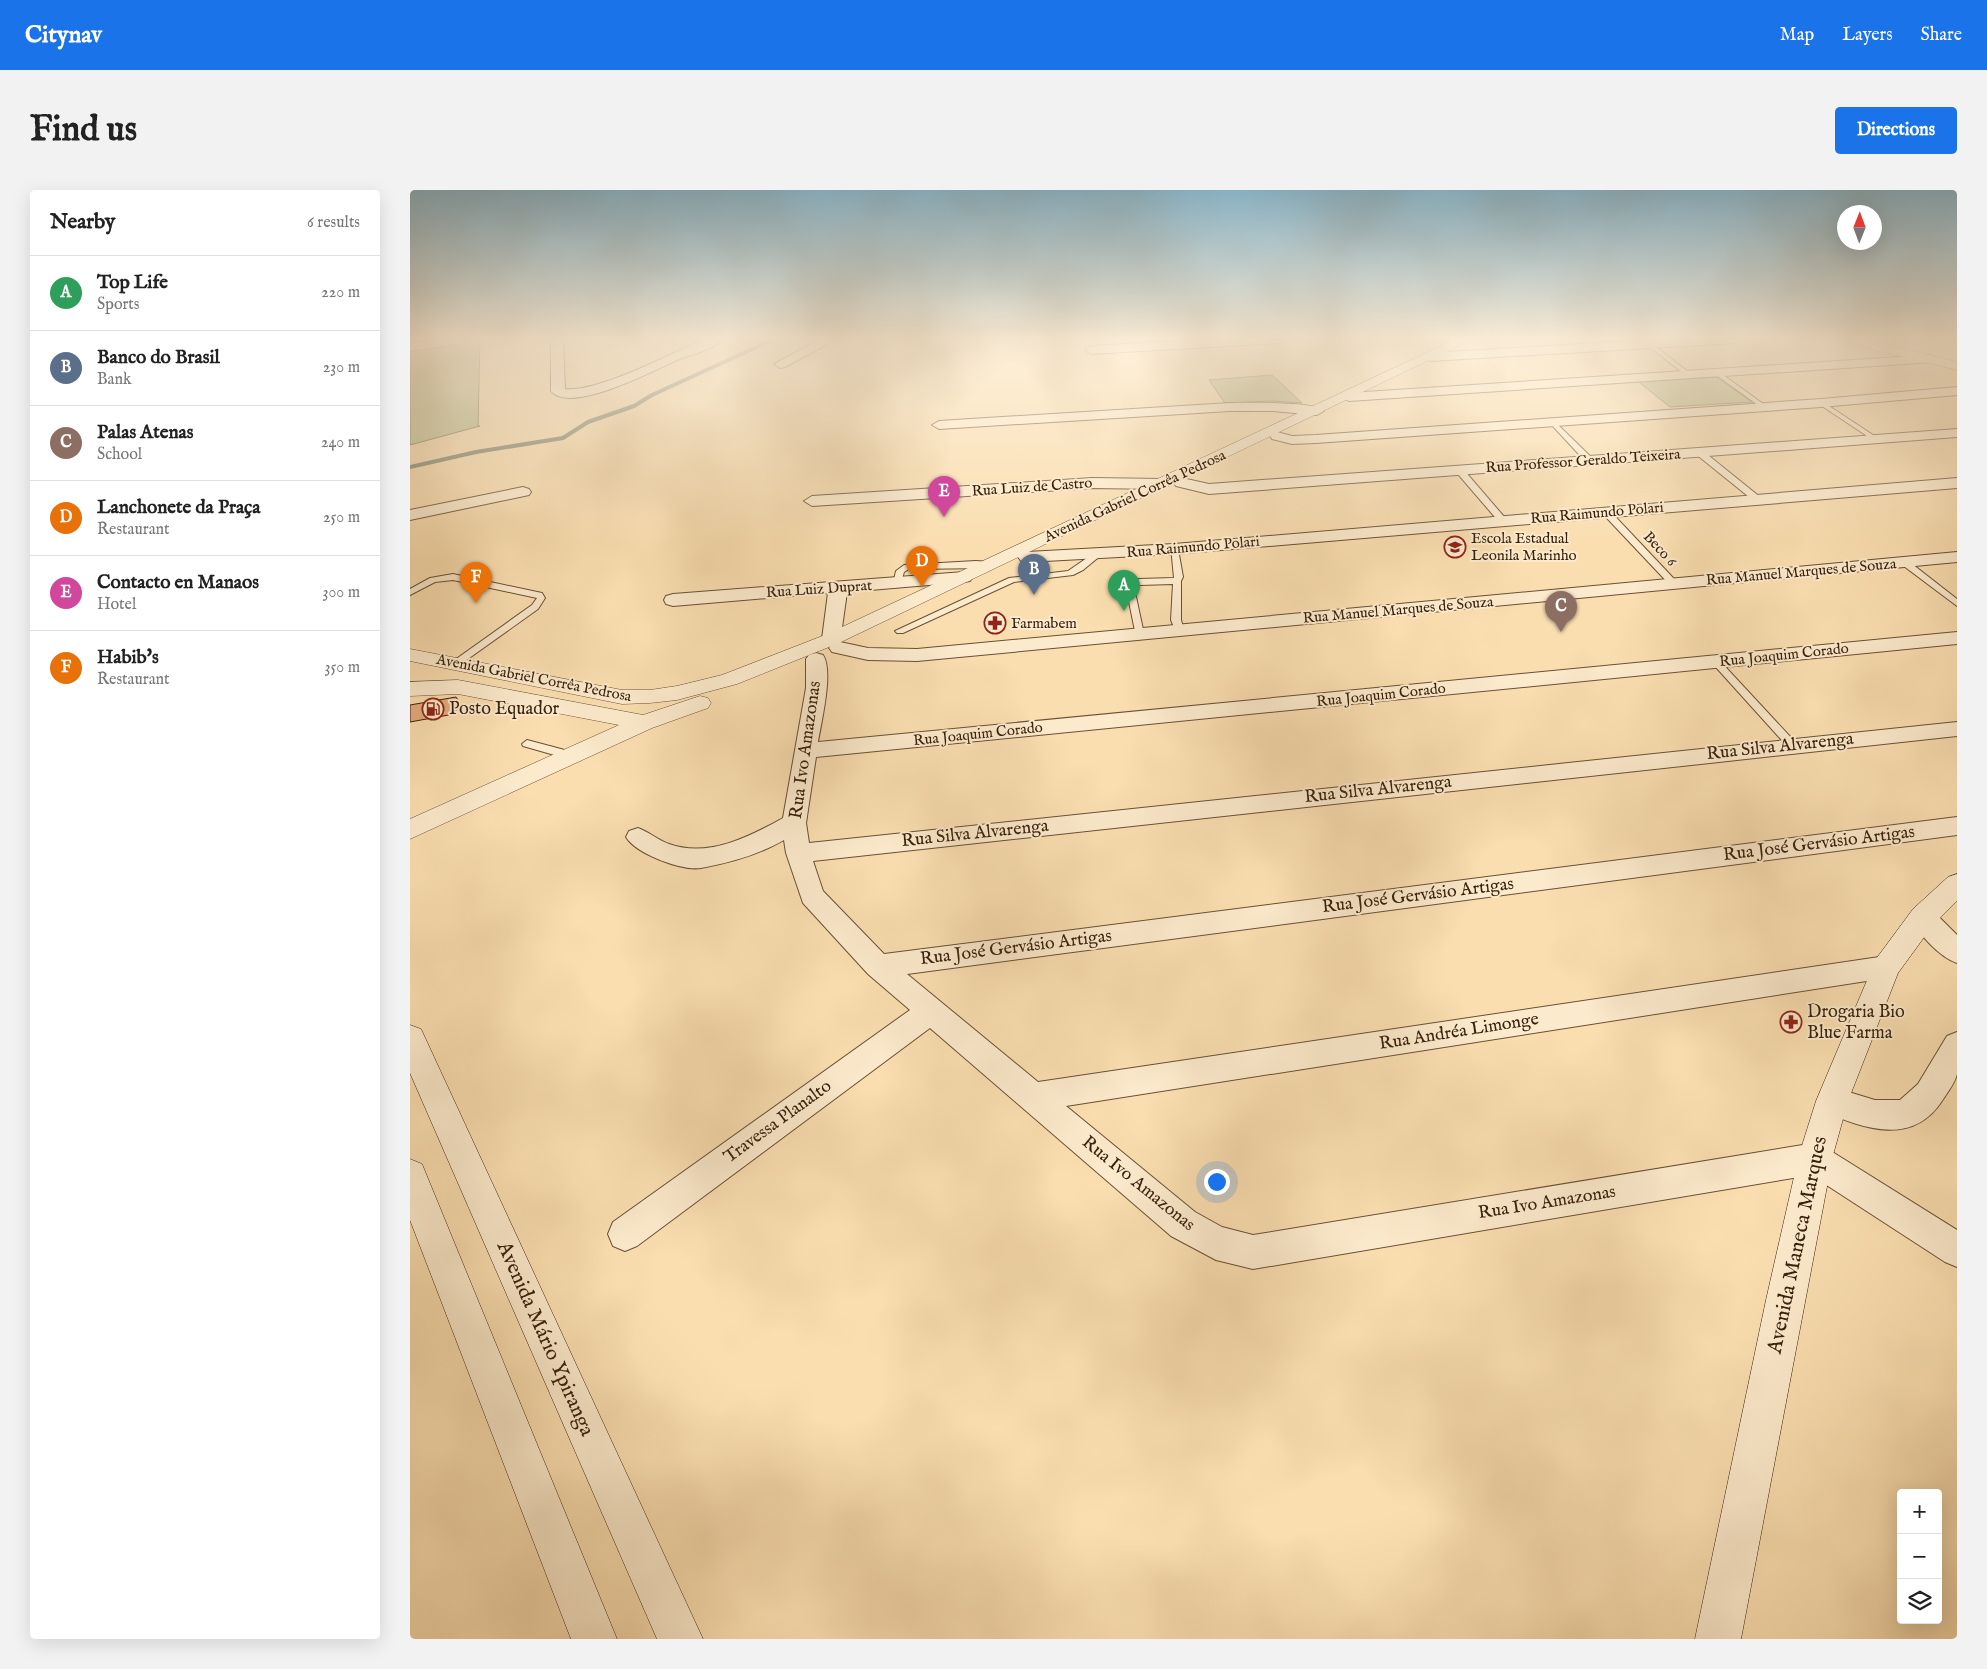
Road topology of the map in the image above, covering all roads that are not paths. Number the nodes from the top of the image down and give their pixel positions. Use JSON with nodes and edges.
{"nodes":[{"id":1,"x":1326,"y":407,"type":"edge"},
{"id":2,"x":1764,"y":407,"type":"joint"},
{"id":3,"x":1769,"y":407,"type":"edge"},
{"id":4,"x":1826,"y":407,"type":"edge"},
{"id":5,"x":1317,"y":410,"type":"junction"},
{"id":6,"x":1551,"y":421,"type":"junction"},
{"id":7,"x":939,"y":425,"type":"dead end"},
{"id":8,"x":1957,"y":433,"type":"edge"},
{"id":9,"x":1285,"y":438,"type":"junction"},
{"id":10,"x":1875,"y":439,"type":"junction"},
{"id":11,"x":1700,"y":453,"type":"junction"},
{"id":12,"x":1589,"y":460,"type":"junction"},
{"id":13,"x":1460,"y":470,"type":"junction"},
{"id":14,"x":1182,"y":483,"type":"junction"},
{"id":15,"x":1957,"y":483,"type":"edge"},
{"id":16,"x":1163,"y":484,"type":"junction"},
{"id":17,"x":523,"y":492,"type":"dead end"},
{"id":18,"x":1757,"y":499,"type":"junction"},
{"id":19,"x":812,"y":501,"type":"dead end"},
{"id":20,"x":1606,"y":512,"type":"junction"},
{"id":21,"x":410,"y":515,"type":"edge"},
{"id":22,"x":1503,"y":521,"type":"junction"},
{"id":23,"x":1174,"y":549,"type":"junction"},
{"id":24,"x":1098,"y":554,"type":"junction"},
{"id":25,"x":1957,"y":557,"type":"edge"},
{"id":26,"x":1027,"y":558,"type":"junction"},
{"id":27,"x":1904,"y":562,"type":"junction"},
{"id":28,"x":991,"y":565,"type":"junction"},
{"id":29,"x":964,"y":577,"type":"junction"},
{"id":30,"x":1177,"y":582,"type":"junction"},
{"id":31,"x":897,"y":584,"type":"junction"},
{"id":32,"x":1674,"y":584,"type":"junction"},
{"id":33,"x":838,"y":588,"type":"junction"},
{"id":34,"x":410,"y":592,"type":"edge"},
{"id":35,"x":673,"y":600,"type":"dead end"},
{"id":36,"x":1957,"y":603,"type":"edge"},
{"id":37,"x":1179,"y":630,"type":"junction"},
{"id":38,"x":900,"y":631,"type":"dead end"},
{"id":39,"x":1139,"y":634,"type":"junction"},
{"id":40,"x":1957,"y":638,"type":"edge"},
{"id":41,"x":836,"y":644,"type":"junction"},
{"id":42,"x":410,"y":655,"type":"edge"},
{"id":43,"x":816,"y":659,"type":"junction"},
{"id":44,"x":1716,"y":662,"type":"junction"},
{"id":45,"x":455,"y":664,"type":"junction"},
{"id":46,"x":410,"y":689,"type":"edge"},
{"id":47,"x":644,"y":723,"type":"junction"},
{"id":48,"x":1957,"y":729,"type":"edge"},
{"id":49,"x":527,"y":744,"type":"dead end"},
{"id":50,"x":1792,"y":745,"type":"junction"},
{"id":51,"x":805,"y":751,"type":"junction"},
{"id":52,"x":572,"y":756,"type":"junction"},
{"id":53,"x":794,"y":823,"type":"junction"},
{"id":54,"x":1957,"y":826,"type":"edge"},
{"id":55,"x":410,"y":830,"type":"edge"},
{"id":56,"x":638,"y":837,"type":"dead end"},
{"id":57,"x":798,"y":853,"type":"junction"},
{"id":58,"x":1957,"y":884,"type":"edge"},
{"id":59,"x":1923,"y":917,"type":"junction"},
{"id":60,"x":1957,"y":952,"type":"edge"},
{"id":61,"x":878,"y":966,"type":"junction"},
{"id":62,"x":1886,"y":967,"type":"junction"},
{"id":63,"x":931,"y":1010,"type":"junction"},
{"id":64,"x":410,"y":1038,"type":"edge"},
{"id":65,"x":1957,"y":1045,"type":"edge"},
{"id":66,"x":1032,"y":1097,"type":"junction"},
{"id":67,"x":1832,"y":1101,"type":"junction"},
{"id":68,"x":1815,"y":1159,"type":"junction"},
{"id":69,"x":410,"y":1176,"type":"edge"},
{"id":70,"x":624,"y":1234,"type":"dead end"},
{"id":71,"x":1957,"y":1250,"type":"edge"},
{"id":72,"x":594,"y":1639,"type":"edge"},
{"id":73,"x":680,"y":1639,"type":"edge"},
{"id":74,"x":1718,"y":1639,"type":"edge"}],
"edges":[{"from":1,"to":5,"type":"street","name":"Avenida Gabriel Corrêa Pedrosa"},
{"from":2,"to":3,"type":"street"},
{"from":2,"to":6,"type":"street"},
{"from":4,"to":10,"type":"lane"},
{"from":5,"to":7,"type":"street"},
{"from":5,"to":9,"type":"street","name":"Avenida Gabriel Corrêa Pedrosa"},
{"from":5,"to":16,"type":"street","name":"Avenida Gabriel Corrêa Pedrosa"},
{"from":6,"to":9,"type":"street"},
{"from":6,"to":12,"type":"lane"},
{"from":8,"to":10,"type":"street","name":"Rua Professor Geraldo Teixeira"},
{"from":9,"to":14,"type":"street","name":"Avenida Gabriel Corrêa Pedrosa"},
{"from":10,"to":11,"type":"street","name":"Rua Professor Geraldo Teixeira"},
{"from":11,"to":12,"type":"street","name":"Rua Professor Geraldo Teixeira"},
{"from":11,"to":18,"type":"lane"},
{"from":12,"to":13,"type":"street","name":"Rua Professor Geraldo Teixeira"},
{"from":13,"to":14,"type":"street","name":"Rua Professor Geraldo Teixeira"},
{"from":13,"to":22,"type":"lane"},
{"from":14,"to":26,"type":"street","name":"Avenida Gabriel Corrêa Pedrosa"},
{"from":15,"to":18,"type":"street","name":"Rua Raimundo Polari"},
{"from":16,"to":19,"type":"street","name":"Rua Luiz de Castro"},
{"from":16,"to":28,"type":"street","name":"Avenida Gabriel Corrêa Pedrosa"},
{"from":17,"to":21,"type":"street"},
{"from":18,"to":20,"type":"street","name":"Rua Raimundo Polari"},
{"from":20,"to":22,"type":"street","name":"Rua Raimundo Polari"},
{"from":20,"to":32,"type":"lane","name":"Beco 6"},
{"from":22,"to":23,"type":"street","name":"Rua Raimundo Polari"},
{"from":23,"to":24,"type":"street","name":"Rua Raimundo Polari"},
{"from":23,"to":30,"type":"lane"},
{"from":24,"to":26,"type":"street","name":"Rua Raimundo Polari"},
{"from":24,"to":38,"type":"lane"},
{"from":25,"to":27,"type":"street","name":"Rua Manuel Marques de Souza"},
{"from":26,"to":41,"type":"street","name":"Avenida Gabriel Corrêa Pedrosa"},
{"from":27,"to":32,"type":"street","name":"Rua Manuel Marques de Souza"},
{"from":27,"to":36,"type":"lane"},
{"from":28,"to":29,"type":"street","name":"Avenida Gabriel Corrêa Pedrosa"},
{"from":28,"to":31,"type":"lane"},
{"from":29,"to":31,"type":"street","name":"Rua Luiz Duprat"},
{"from":29,"to":41,"type":"street","name":"Avenida Gabriel Corrêa Pedrosa"},
{"from":30,"to":37,"type":"lane"},
{"from":30,"to":39,"type":"lane"},
{"from":31,"to":33,"type":"street","name":"Rua Luiz Duprat"},
{"from":32,"to":37,"type":"street","name":"Rua Manuel Marques de Souza"},
{"from":33,"to":35,"type":"street","name":"Rua Luiz Duprat"},
{"from":33,"to":41,"type":"street"},
{"from":34,"to":45,"type":"lane"},
{"from":37,"to":39,"type":"street","name":"Rua Manuel Marques de Souza"},
{"from":39,"to":41,"type":"street","name":"Rua Manuel Marques de Souza"},
{"from":40,"to":44,"type":"street","name":"Rua Joaquim Corado"},
{"from":41,"to":43,"type":"street","name":"Avenida Gabriel Corrêa Pedrosa"},
{"from":41,"to":45,"type":"street","name":"Avenida Gabriel Corrêa Pedrosa"},
{"from":42,"to":45,"type":"street","name":"Avenida Gabriel Corrêa Pedrosa"},
{"from":43,"to":47,"type":"street","name":"Avenida Gabriel Corrêa Pedrosa"},
{"from":43,"to":51,"type":"street","name":"Rua Ivo Amazonas"},
{"from":44,"to":50,"type":"lane"},
{"from":44,"to":51,"type":"street","name":"Rua Joaquim Corado"},
{"from":46,"to":47,"type":"street","name":"Avenida Gabriel Corrêa Pedrosa"},
{"from":47,"to":52,"type":"street","name":"Avenida Gabriel Corrêa Pedrosa"},
{"from":48,"to":50,"type":"street","name":"Rua Silva Alvarenga"},
{"from":49,"to":52,"type":"lane"},
{"from":50,"to":57,"type":"street","name":"Rua Silva Alvarenga"},
{"from":51,"to":53,"type":"street","name":"Rua Ivo Amazonas"},
{"from":52,"to":55,"type":"street","name":"Avenida Gabriel Corrêa Pedrosa"},
{"from":53,"to":56,"type":"street"},
{"from":53,"to":57,"type":"street","name":"Rua Ivo Amazonas"},
{"from":54,"to":61,"type":"street","name":"Rua José Gervásio Artigas"},
{"from":57,"to":61,"type":"street","name":"Rua Ivo Amazonas"},
{"from":58,"to":59,"type":"street","name":"Avenida Maneca Marques"},
{"from":59,"to":60,"type":"street"},
{"from":59,"to":62,"type":"street","name":"Avenida Maneca Marques"},
{"from":61,"to":63,"type":"street","name":"Rua Ivo Amazonas"},
{"from":62,"to":66,"type":"street","name":"Rua Andréa Limonge"},
{"from":62,"to":67,"type":"street","name":"Avenida Maneca Marques"},
{"from":63,"to":66,"type":"street","name":"Rua Ivo Amazonas"},
{"from":63,"to":70,"type":"street","name":"Travessa Planalto"},
{"from":64,"to":73,"type":"street","name":"Avenida Mário Ypiranga"},
{"from":65,"to":67,"type":"street"},
{"from":66,"to":68,"type":"street","name":"Rua Ivo Amazonas"},
{"from":67,"to":68,"type":"street","name":"Avenida Maneca Marques"},
{"from":68,"to":71,"type":"street"},
{"from":68,"to":74,"type":"street","name":"Avenida Maneca Marques"},
{"from":69,"to":72,"type":"street"}]}
